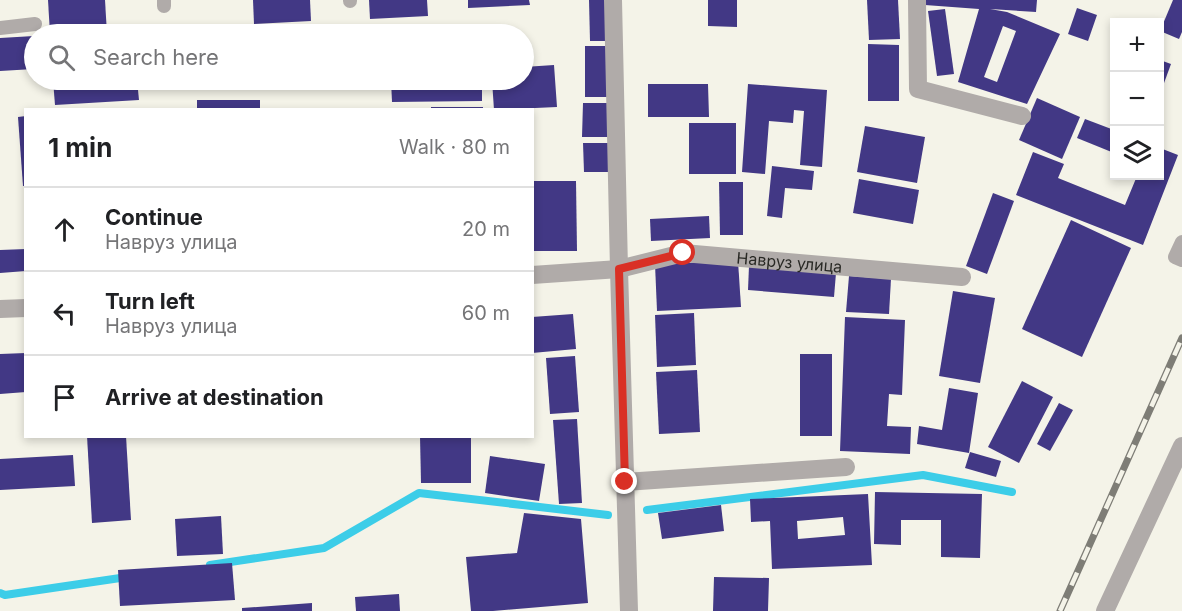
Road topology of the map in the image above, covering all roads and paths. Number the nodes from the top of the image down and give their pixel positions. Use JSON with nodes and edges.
{"nodes":[{"id":1,"x":614,"y":0,"type":"edge"},
{"id":2,"x":916,"y":0,"type":"edge"},
{"id":3,"x":24,"y":25,"type":"edge"},
{"id":4,"x":0,"y":28,"type":"edge"},
{"id":5,"x":1022,"y":116,"type":"dead end"},
{"id":6,"x":1182,"y":242,"type":"edge"},
{"id":7,"x":1182,"y":260,"type":"edge"},
{"id":8,"x":619,"y":269,"type":"junction"},
{"id":9,"x":534,"y":275,"type":"edge"},
{"id":10,"x":962,"y":277,"type":"dead end"},
{"id":11,"x":24,"y":308,"type":"edge"},
{"id":12,"x":0,"y":309,"type":"edge"},
{"id":13,"x":1182,"y":446,"type":"edge"},
{"id":14,"x":846,"y":467,"type":"dead end"},
{"id":15,"x":625,"y":482,"type":"junction"},
{"id":16,"x":629,"y":611,"type":"edge"},
{"id":17,"x":1105,"y":611,"type":"edge"}],
"edges":[{"from":1,"to":8,"type":"street"},
{"from":2,"to":5,"type":"street"},
{"from":3,"to":4,"type":"lane"},
{"from":6,"to":7,"type":"lane"},
{"from":8,"to":9,"type":"street","name":"Навруз улица"},
{"from":8,"to":10,"type":"street","name":"Навруз улица"},
{"from":8,"to":15,"type":"street"},
{"from":11,"to":12,"type":"street"},
{"from":13,"to":17,"type":"street"},
{"from":14,"to":15,"type":"street"},
{"from":15,"to":16,"type":"street"}]}
